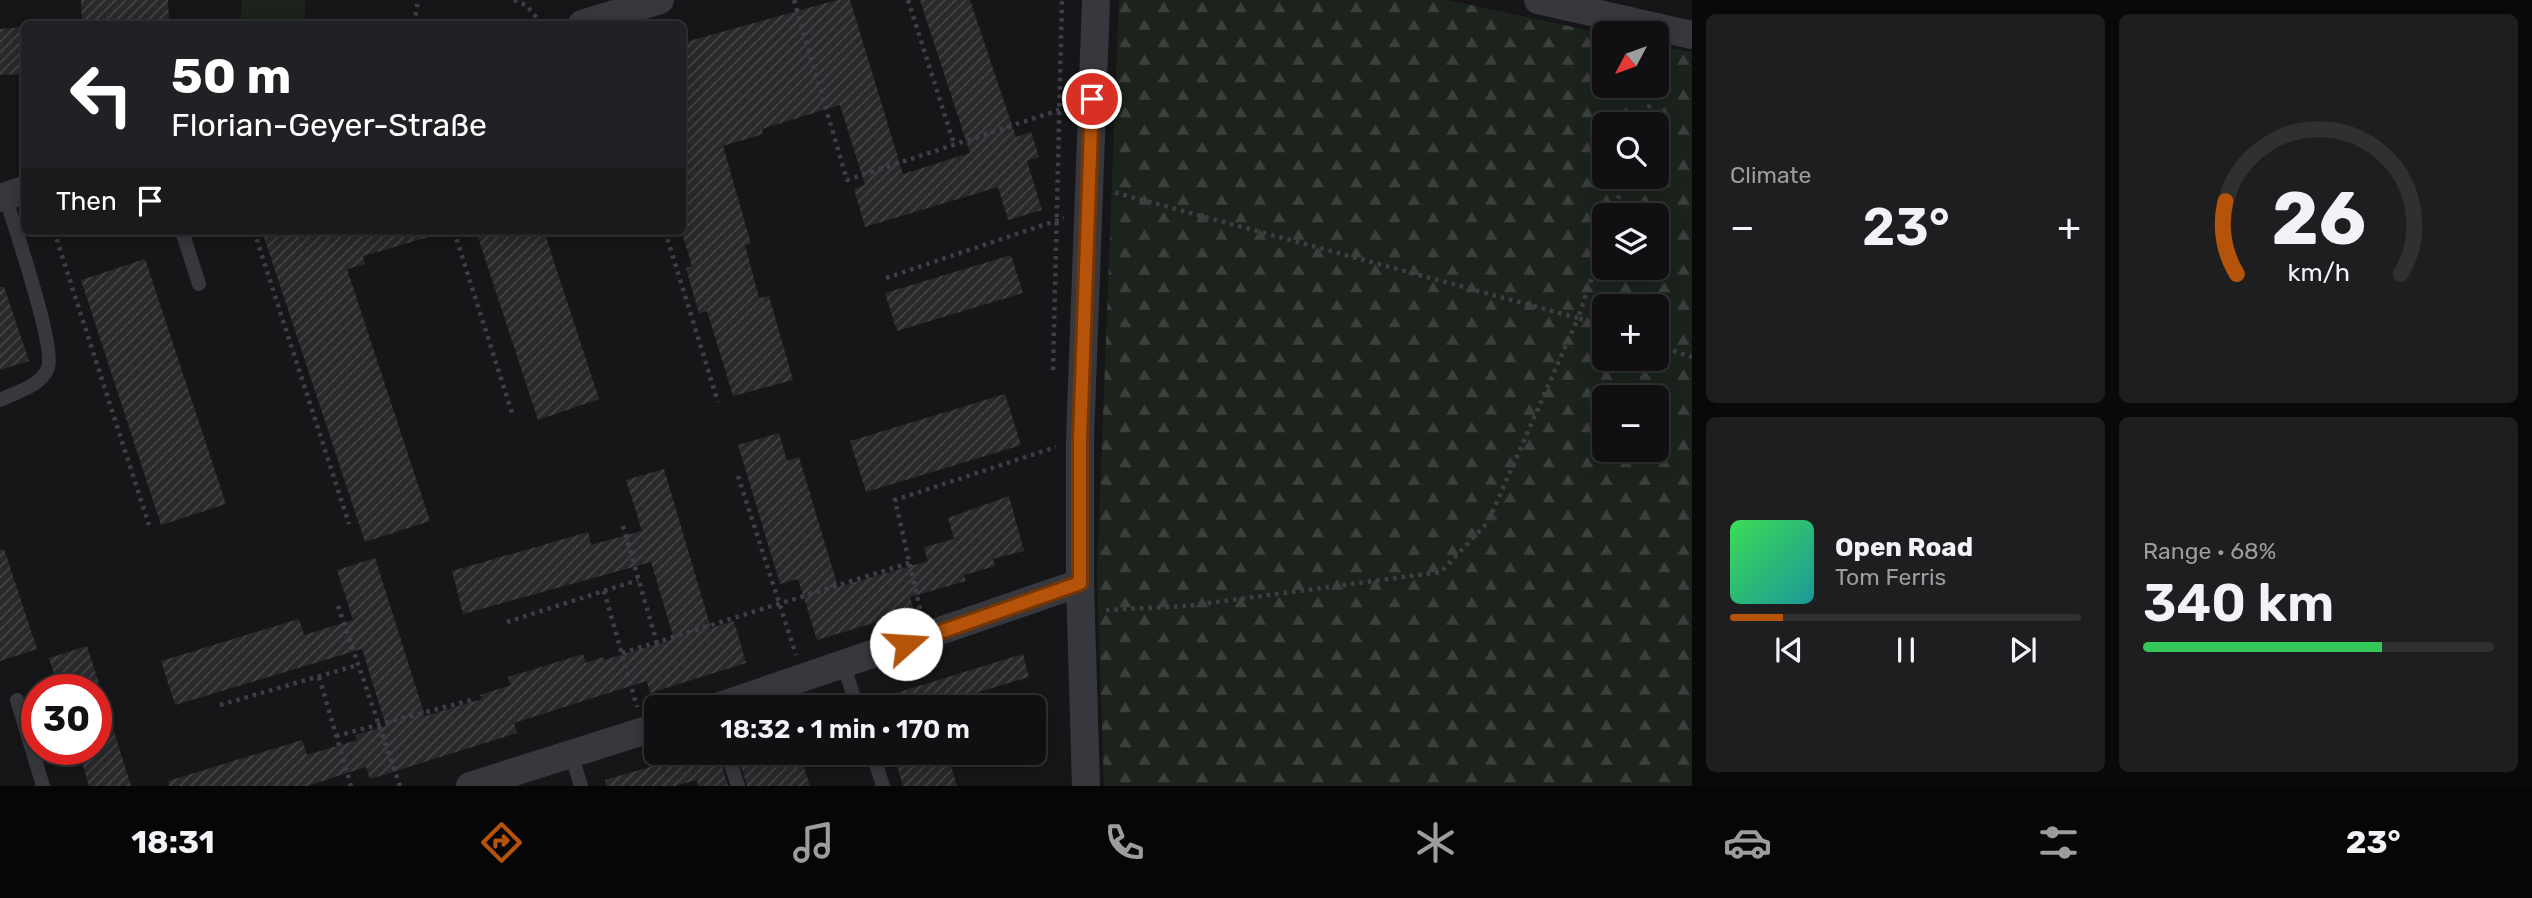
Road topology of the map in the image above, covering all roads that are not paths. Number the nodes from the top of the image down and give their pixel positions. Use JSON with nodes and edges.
{"nodes":[{"id":1,"x":660,"y":0,"type":"edge"},
{"id":2,"x":1096,"y":0,"type":"edge"},
{"id":3,"x":1538,"y":0,"type":"edge"},
{"id":4,"x":592,"y":21,"type":"edge"},
{"id":5,"x":1692,"y":35,"type":"edge"},
{"id":6,"x":10,"y":195,"type":"edge"},
{"id":7,"x":183,"y":235,"type":"edge"},
{"id":8,"x":199,"y":284,"type":"dead end"},
{"id":9,"x":0,"y":400,"type":"edge"},
{"id":10,"x":1080,"y":583,"type":"junction"},
{"id":11,"x":844,"y":666,"type":"junction"},
{"id":12,"x":754,"y":695,"type":"edge"},
{"id":13,"x":853,"y":695,"type":"edge"},
{"id":14,"x":17,"y":700,"type":"dead end"},
{"id":15,"x":644,"y":731,"type":"edge"},
{"id":16,"x":571,"y":754,"type":"junction"},
{"id":17,"x":731,"y":765,"type":"edge"},
{"id":18,"x":876,"y":765,"type":"edge"},
{"id":19,"x":43,"y":786,"type":"edge"},
{"id":20,"x":470,"y":786,"type":"edge"},
{"id":21,"x":581,"y":786,"type":"edge"},
{"id":22,"x":738,"y":786,"type":"edge"},
{"id":23,"x":883,"y":786,"type":"edge"},
{"id":24,"x":1086,"y":786,"type":"edge"}],
"edges":[{"from":1,"to":4,"type":"street"},
{"from":2,"to":10,"type":"street"},
{"from":3,"to":5,"type":"street"},
{"from":6,"to":9,"type":"lane"},
{"from":7,"to":8,"type":"lane"},
{"from":10,"to":11,"type":"street"},
{"from":10,"to":24,"type":"street"},
{"from":11,"to":12,"type":"street"},
{"from":11,"to":13,"type":"lane"},
{"from":14,"to":19,"type":"lane"},
{"from":15,"to":16,"type":"street"},
{"from":16,"to":20,"type":"street"},
{"from":16,"to":21,"type":"lane"},
{"from":17,"to":22,"type":"lane"},
{"from":18,"to":23,"type":"lane"}]}
